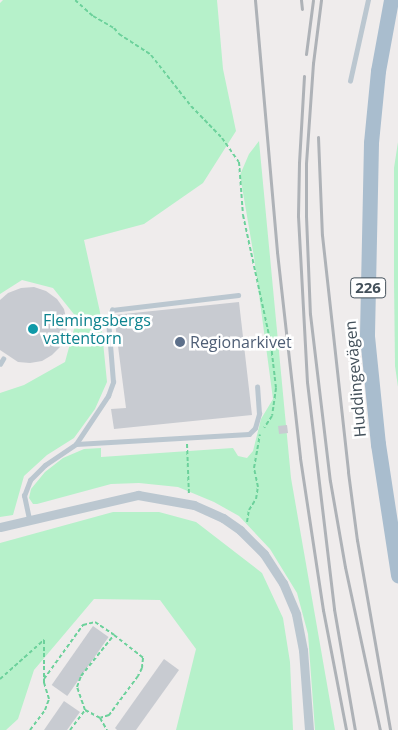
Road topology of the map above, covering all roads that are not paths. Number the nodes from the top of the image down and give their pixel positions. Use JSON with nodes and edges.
{"nodes":[{"id":1,"x":368,"y":0,"type":"edge"},
{"id":2,"x":391,"y":0,"type":"edge"},
{"id":3,"x":350,"y":81,"type":"dead end"},
{"id":4,"x":238,"y":295,"type":"dead end"},
{"id":5,"x":2,"y":359,"type":"dead end"},
{"id":6,"x":0,"y":364,"type":"edge"},
{"id":7,"x":256,"y":387,"type":"dead end"},
{"id":8,"x":76,"y":444,"type":"junction"},
{"id":9,"x":29,"y":519,"type":"junction"},
{"id":10,"x":0,"y":526,"type":"edge"},
{"id":11,"x":398,"y":575,"type":"edge"},
{"id":12,"x":309,"y":730,"type":"edge"}],
"edges":[{"from":1,"to":3,"type":"lane"},
{"from":2,"to":11,"type":"main road","name":"Huddingevägen","number":"226"},
{"from":4,"to":8,"type":"lane"},
{"from":5,"to":6,"type":"lane"},
{"from":7,"to":8,"type":"lane"},
{"from":8,"to":9,"type":"lane"},
{"from":9,"to":10,"type":"street"},
{"from":9,"to":12,"type":"street"}]}
